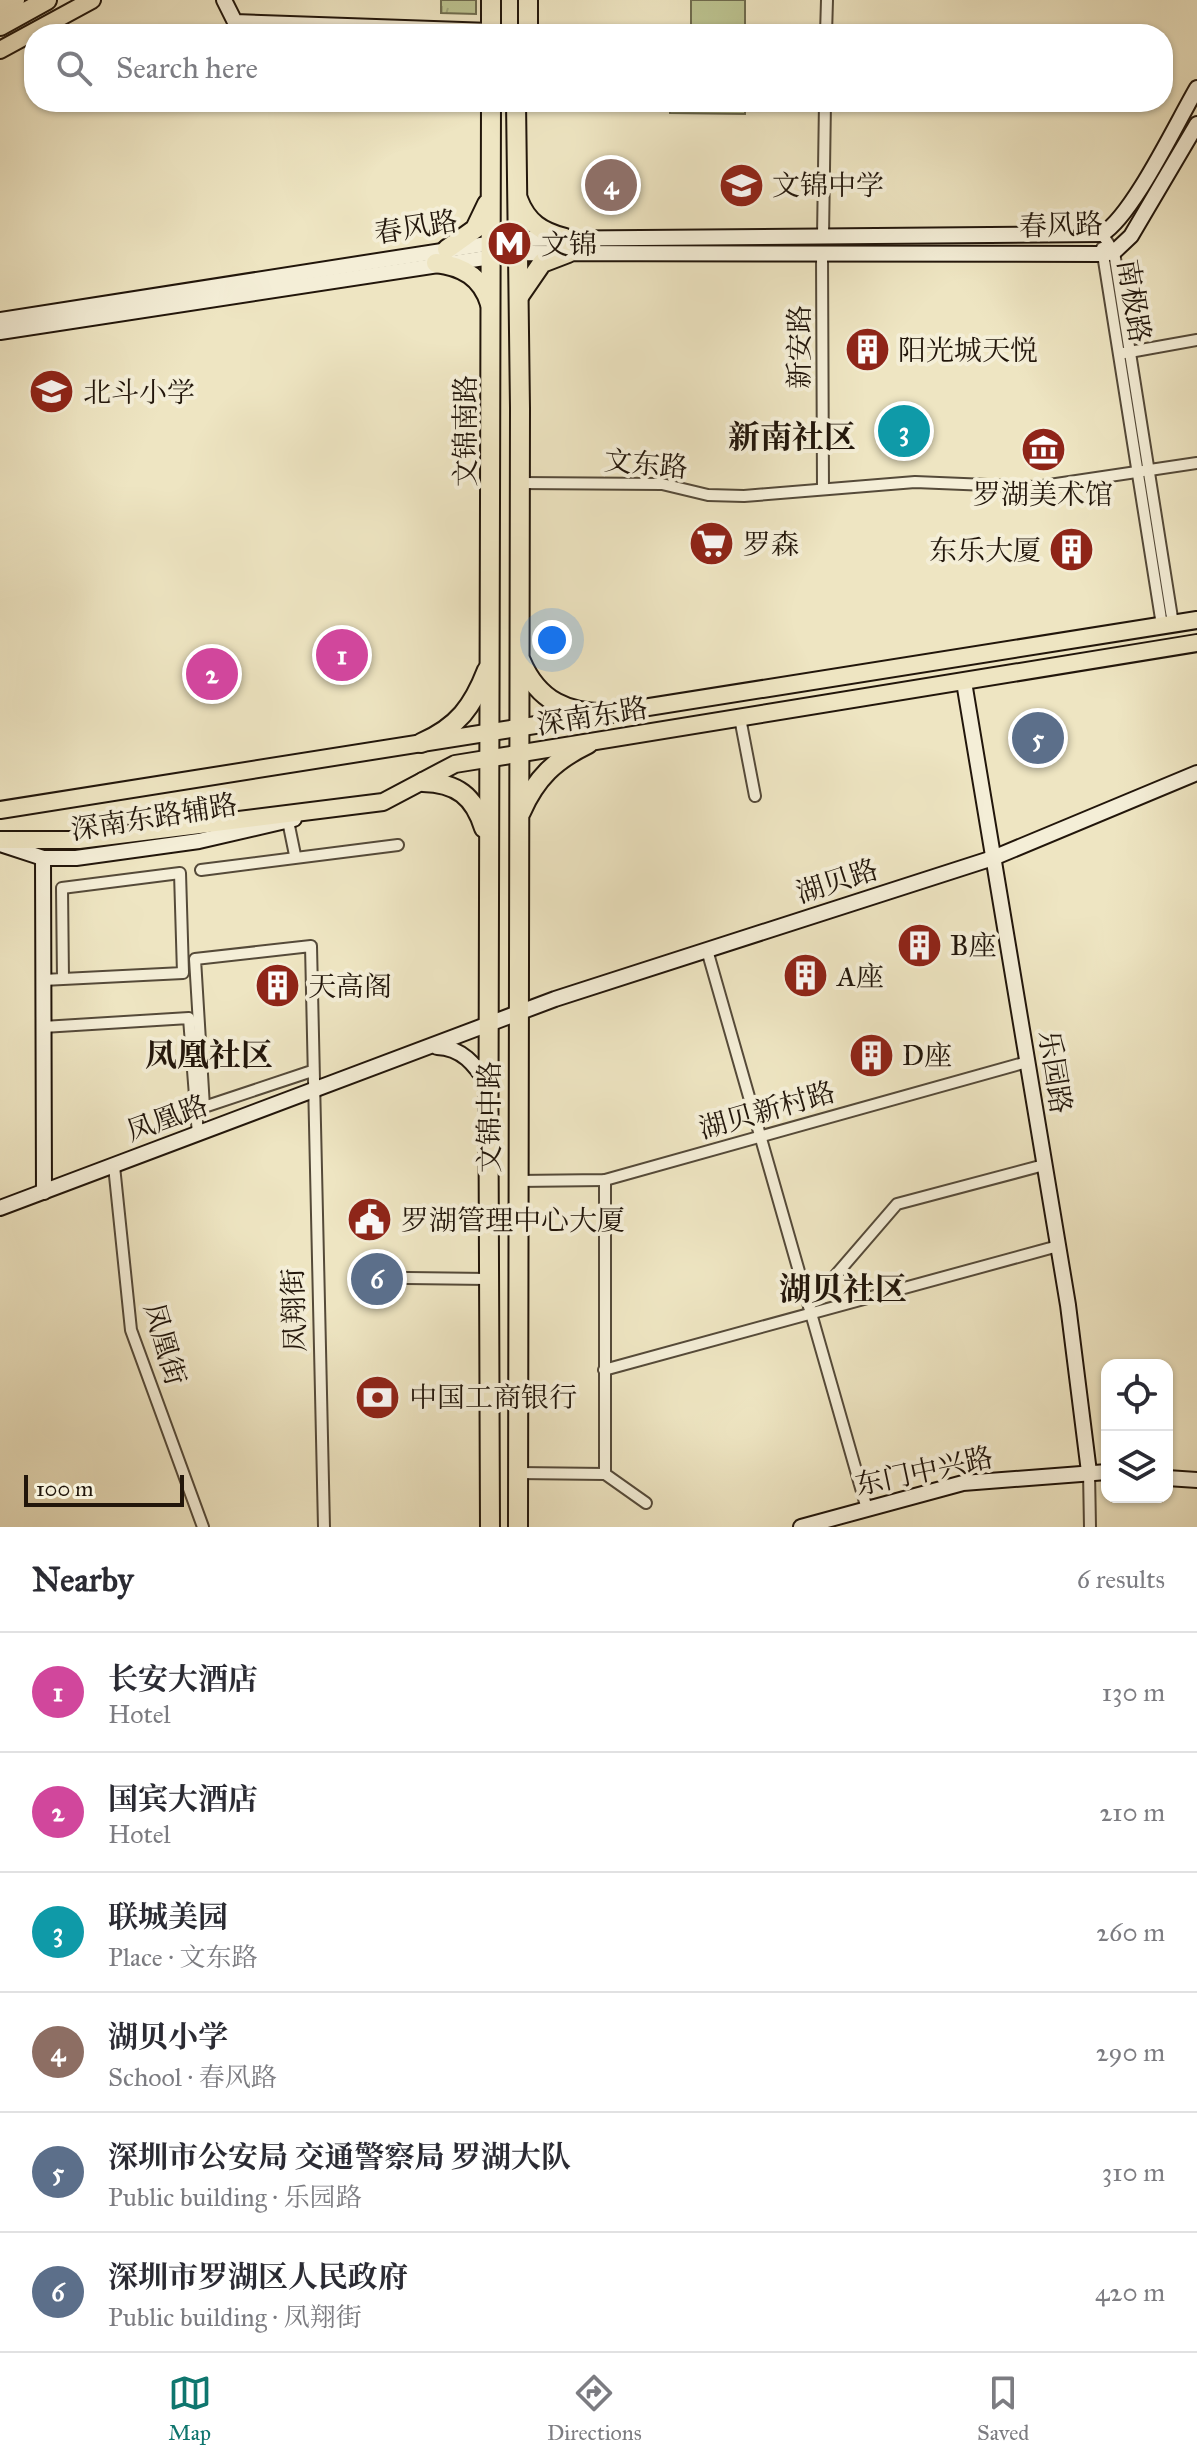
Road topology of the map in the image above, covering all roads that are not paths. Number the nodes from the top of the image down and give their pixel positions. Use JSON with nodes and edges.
{"nodes":[{"id":1,"x":15,"y":0,"type":"edge"},
{"id":2,"x":47,"y":0,"type":"edge"},
{"id":3,"x":92,"y":0,"type":"edge"},
{"id":4,"x":224,"y":0,"type":"edge"},
{"id":5,"x":491,"y":0,"type":"edge"},
{"id":6,"x":517,"y":0,"type":"edge"},
{"id":7,"x":528,"y":0,"type":"edge"},
{"id":8,"x":827,"y":0,"type":"edge"},
{"id":9,"x":0,"y":9,"type":"edge"},
{"id":10,"x":48,"y":24,"type":"edge"},
{"id":11,"x":286,"y":24,"type":"edge"},
{"id":12,"x":491,"y":24,"type":"edge"},
{"id":13,"x":522,"y":24,"type":"edge"},
{"id":14,"x":525,"y":24,"type":"edge"},
{"id":15,"x":826,"y":24,"type":"edge"},
{"id":16,"x":0,"y":26,"type":"edge"},
{"id":17,"x":24,"y":37,"type":"edge"},
{"id":18,"x":0,"y":50,"type":"edge"},
{"id":19,"x":1197,"y":88,"type":"edge"},
{"id":20,"x":491,"y":112,"type":"edge"},
{"id":21,"x":516,"y":112,"type":"edge"},
{"id":22,"x":525,"y":112,"type":"edge"},
{"id":23,"x":825,"y":112,"type":"edge"},
{"id":24,"x":1197,"y":124,"type":"edge"},
{"id":25,"x":517,"y":166,"type":"junction"},
{"id":26,"x":491,"y":186,"type":"junction"},
{"id":27,"x":517,"y":193,"type":"junction"},
{"id":28,"x":1102,"y":234,"type":"junction"},
{"id":29,"x":823,"y":236,"type":"junction"},
{"id":30,"x":566,"y":245,"type":"junction"},
{"id":31,"x":518,"y":246,"type":"junction"},
{"id":32,"x":491,"y":248,"type":"junction"},
{"id":33,"x":1108,"y":253,"type":"junction"},
{"id":34,"x":822,"y":254,"type":"junction"},
{"id":35,"x":441,"y":256,"type":"junction"},
{"id":36,"x":519,"y":297,"type":"junction"},
{"id":37,"x":492,"y":311,"type":"junction"},
{"id":38,"x":0,"y":320,"type":"edge"},
{"id":39,"x":0,"y":332,"type":"edge"},
{"id":40,"x":1197,"y":340,"type":"edge"},
{"id":41,"x":1130,"y":352,"type":"junction"},
{"id":42,"x":1119,"y":355,"type":"junction"},
{"id":43,"x":1197,"y":463,"type":"edge"},
{"id":44,"x":1150,"y":470,"type":"junction"},
{"id":45,"x":1138,"y":472,"type":"junction"},
{"id":46,"x":520,"y":483,"type":"junction"},
{"id":47,"x":823,"y":489,"type":"junction"},
{"id":48,"x":1197,"y":620,"type":"edge"},
{"id":49,"x":1168,"y":624,"type":"junction"},
{"id":50,"x":1197,"y":643,"type":"edge"},
{"id":51,"x":519,"y":655,"type":"junction"},
{"id":52,"x":491,"y":660,"type":"junction"},
{"id":53,"x":964,"y":682,"type":"junction"},
{"id":54,"x":611,"y":713,"type":"junction"},
{"id":55,"x":740,"y":718,"type":"junction"},
{"id":56,"x":519,"y":727,"type":"junction"},
{"id":57,"x":490,"y":732,"type":"junction"},
{"id":58,"x":421,"y":743,"type":"junction"},
{"id":59,"x":588,"y":744,"type":"junction"},
{"id":60,"x":519,"y":754,"type":"junction"},
{"id":61,"x":489,"y":759,"type":"junction"},
{"id":62,"x":1197,"y":773,"type":"edge"},
{"id":63,"x":423,"y":782,"type":"junction"},
{"id":64,"x":755,"y":796,"type":"dead end"},
{"id":65,"x":0,"y":810,"type":"edge"},
{"id":66,"x":317,"y":811,"type":"junction"},
{"id":67,"x":288,"y":821,"type":"junction"},
{"id":68,"x":517,"y":822,"type":"junction"},
{"id":69,"x":0,"y":842,"type":"edge"},
{"id":70,"x":398,"y":845,"type":"dead end"},
{"id":71,"x":488,"y":847,"type":"junction"},
{"id":72,"x":295,"y":855,"type":"junction"},
{"id":73,"x":43,"y":858,"type":"junction"},
{"id":74,"x":993,"y":858,"type":"junction"},
{"id":75,"x":201,"y":870,"type":"dead end"},
{"id":76,"x":707,"y":950,"type":"junction"},
{"id":77,"x":63,"y":979,"type":"junction"},
{"id":78,"x":43,"y":980,"type":"junction"},
{"id":79,"x":517,"y":1014,"type":"junction"},
{"id":80,"x":487,"y":1025,"type":"junction"},
{"id":81,"x":43,"y":1027,"type":"junction"},
{"id":82,"x":432,"y":1048,"type":"junction"},
{"id":83,"x":1027,"y":1062,"type":"junction"},
{"id":84,"x":312,"y":1071,"type":"junction"},
{"id":85,"x":487,"y":1084,"type":"junction"},
{"id":86,"x":312,"y":1092,"type":"junction"},
{"id":87,"x":198,"y":1135,"type":"junction"},
{"id":88,"x":759,"y":1137,"type":"junction"},
{"id":89,"x":1044,"y":1165,"type":"junction"},
{"id":90,"x":114,"y":1166,"type":"junction"},
{"id":91,"x":605,"y":1180,"type":"junction"},
{"id":92,"x":517,"y":1181,"type":"junction"},
{"id":93,"x":44,"y":1192,"type":"junction"},
{"id":94,"x":0,"y":1208,"type":"edge"},
{"id":95,"x":1058,"y":1246,"type":"junction"},
{"id":96,"x":407,"y":1278,"type":"dead end"},
{"id":97,"x":488,"y":1279,"type":"junction"},
{"id":98,"x":810,"y":1310,"type":"junction"},
{"id":99,"x":604,"y":1370,"type":"junction"},
{"id":100,"x":1089,"y":1472,"type":"junction"},
{"id":101,"x":1101,"y":1472,"type":"edge"},
{"id":102,"x":518,"y":1473,"type":"junction"},
{"id":103,"x":605,"y":1474,"type":"junction"},
{"id":104,"x":1173,"y":1478,"type":"edge"},
{"id":105,"x":1197,"y":1480,"type":"edge"},
{"id":106,"x":646,"y":1503,"type":"dead end"},
{"id":107,"x":867,"y":1509,"type":"junction"},
{"id":108,"x":203,"y":1527,"type":"edge"},
{"id":109,"x":324,"y":1527,"type":"edge"},
{"id":110,"x":490,"y":1527,"type":"edge"},
{"id":111,"x":518,"y":1527,"type":"edge"},
{"id":112,"x":801,"y":1527,"type":"edge"},
{"id":113,"x":1090,"y":1527,"type":"edge"}],
"edges":[{"from":1,"to":9,"type":"highway"},
{"from":2,"to":16,"type":"highway"},
{"from":3,"to":10,"type":"main road"},
{"from":4,"to":11,"type":"street"},
{"from":5,"to":12,"type":"highway"},
{"from":6,"to":13,"type":"highway"},
{"from":7,"to":14,"type":"highway"},
{"from":8,"to":15,"type":"street"},
{"from":17,"to":18,"type":"main road"},
{"from":19,"to":28,"type":"street","name":"春风路"},
{"from":20,"to":26,"type":"highway","name":"文锦南路"},
{"from":21,"to":25,"type":"highway","name":"文锦南路"},
{"from":22,"to":25,"type":"highway"},
{"from":23,"to":29,"type":"street"},
{"from":24,"to":33,"type":"street","name":"春风路"},
{"from":25,"to":27,"type":"highway","name":"文锦南路"},
{"from":26,"to":32,"type":"highway","name":"文锦南路"},
{"from":26,"to":35,"type":"highway"},
{"from":27,"to":30,"type":"highway"},
{"from":27,"to":31,"type":"highway","name":"文锦南路"},
{"from":28,"to":29,"type":"street","name":"春风路"},
{"from":28,"to":33,"type":"street","name":"南极路"},
{"from":29,"to":30,"type":"street","name":"春风路"},
{"from":30,"to":31,"type":"street","name":"春风路"},
{"from":30,"to":34,"type":"street","name":"春风路"},
{"from":30,"to":36,"type":"highway"},
{"from":31,"to":32,"type":"street","name":"春风路"},
{"from":31,"to":36,"type":"highway","name":"文锦南路"},
{"from":32,"to":35,"type":"street","name":"春风路"},
{"from":32,"to":37,"type":"highway","name":"文锦南路"},
{"from":33,"to":34,"type":"street","name":"春风路"},
{"from":33,"to":41,"type":"street","name":"南极路"},
{"from":33,"to":42,"type":"street","name":"南极路"},
{"from":34,"to":47,"type":"street","name":"新安路"},
{"from":35,"to":37,"type":"highway"},
{"from":35,"to":38,"type":"street","name":"春风路"},
{"from":35,"to":39,"type":"street","name":"春风路"},
{"from":36,"to":46,"type":"highway","name":"文锦南路"},
{"from":37,"to":52,"type":"highway","name":"文锦南路"},
{"from":40,"to":41,"type":"street"},
{"from":41,"to":42,"type":"street"},
{"from":41,"to":44,"type":"street","name":"南极路"},
{"from":42,"to":45,"type":"street","name":"南极路"},
{"from":43,"to":44,"type":"street","name":"文东路"},
{"from":44,"to":45,"type":"street","name":"文东路"},
{"from":44,"to":49,"type":"street","name":"南极路"},
{"from":45,"to":47,"type":"street","name":"文东路"},
{"from":45,"to":49,"type":"street","name":"南极路"},
{"from":46,"to":47,"type":"street","name":"文东路"},
{"from":46,"to":51,"type":"highway","name":"文锦南路"},
{"from":48,"to":49,"type":"main road","name":"深南东路"},
{"from":49,"to":54,"type":"main road","name":"深南东路"},
{"from":50,"to":53,"type":"main road","name":"深南东路"},
{"from":51,"to":54,"type":"highway"},
{"from":51,"to":56,"type":"highway","name":"文锦南路"},
{"from":52,"to":57,"type":"highway","name":"文锦南路"},
{"from":52,"to":58,"type":"highway"},
{"from":53,"to":55,"type":"main road","name":"深南东路"},
{"from":53,"to":74,"type":"street","name":"乐园路"},
{"from":54,"to":56,"type":"main road","name":"深南东路"},
{"from":55,"to":59,"type":"main road","name":"深南东路"},
{"from":55,"to":64,"type":"street"},
{"from":56,"to":57,"type":"main road","name":"深南东路"},
{"from":56,"to":60,"type":"highway","name":"文锦南路"},
{"from":57,"to":58,"type":"main road","name":"深南东路"},
{"from":57,"to":61,"type":"highway","name":"文锦南路"},
{"from":58,"to":65,"type":"main road","name":"深南东路"},
{"from":59,"to":60,"type":"main road","name":"深南东路"},
{"from":59,"to":68,"type":"highway"},
{"from":60,"to":61,"type":"main road","name":"深南东路"},
{"from":60,"to":68,"type":"highway","name":"文锦中路"},
{"from":61,"to":63,"type":"main road","name":"深南东路"},
{"from":61,"to":71,"type":"highway","name":"文锦中路"},
{"from":62,"to":74,"type":"street","name":"湖贝路"},
{"from":63,"to":66,"type":"main road","name":"深南东路"},
{"from":63,"to":71,"type":"highway"},
{"from":66,"to":67,"type":"street","name":"深南东路辅路"},
{"from":66,"to":69,"type":"main road","name":"深南东路"},
{"from":67,"to":72,"type":"street"},
{"from":67,"to":73,"type":"street","name":"深南东路辅路"},
{"from":68,"to":79,"type":"highway","name":"文锦中路"},
{"from":69,"to":73,"type":"street","name":"深南东路辅路"},
{"from":70,"to":72,"type":"street"},
{"from":71,"to":80,"type":"highway","name":"文锦中路"},
{"from":72,"to":75,"type":"street"},
{"from":73,"to":78,"type":"street"},
{"from":74,"to":76,"type":"street","name":"湖贝路"},
{"from":74,"to":83,"type":"street","name":"乐园路"},
{"from":76,"to":79,"type":"street","name":"湖贝路"},
{"from":76,"to":88,"type":"street"},
{"from":77,"to":77,"type":"street"},
{"from":77,"to":78,"type":"street"},
{"from":78,"to":81,"type":"street"},
{"from":79,"to":80,"type":"street","name":"湖贝路"},
{"from":79,"to":92,"type":"highway","name":"文锦中路"},
{"from":80,"to":82,"type":"street","name":"凤凰路"},
{"from":80,"to":85,"type":"highway","name":"文锦中路"},
{"from":81,"to":87,"type":"street"},
{"from":81,"to":93,"type":"street"},
{"from":82,"to":85,"type":"street"},
{"from":82,"to":86,"type":"street","name":"凤凰路"},
{"from":83,"to":88,"type":"street","name":"湖贝新村路"},
{"from":83,"to":89,"type":"street","name":"乐园路"},
{"from":84,"to":84,"type":"street","name":"凤翔街"},
{"from":84,"to":86,"type":"street","name":"凤翔街"},
{"from":85,"to":97,"type":"highway","name":"文锦中路"},
{"from":86,"to":87,"type":"street","name":"凤凰路"},
{"from":86,"to":109,"type":"street","name":"凤翔街"},
{"from":87,"to":90,"type":"street","name":"凤凰路"},
{"from":88,"to":91,"type":"street","name":"湖贝新村路"},
{"from":88,"to":98,"type":"street"},
{"from":89,"to":95,"type":"street","name":"乐园路"},
{"from":89,"to":98,"type":"street"},
{"from":90,"to":93,"type":"street","name":"凤凰路"},
{"from":90,"to":108,"type":"street","name":"凤凰街"},
{"from":91,"to":92,"type":"street","name":"湖贝新村路"},
{"from":91,"to":99,"type":"street"},
{"from":92,"to":102,"type":"highway","name":"文锦中路"},
{"from":93,"to":94,"type":"street","name":"凤凰路"},
{"from":95,"to":98,"type":"street"},
{"from":95,"to":100,"type":"street","name":"乐园路"},
{"from":96,"to":97,"type":"street"},
{"from":97,"to":110,"type":"highway","name":"文锦中路"},
{"from":98,"to":99,"type":"street"},
{"from":98,"to":107,"type":"street"},
{"from":99,"to":103,"type":"street"},
{"from":100,"to":101,"type":"street","name":"东门中兴路"},
{"from":100,"to":107,"type":"street","name":"东门中兴路"},
{"from":100,"to":113,"type":"street"},
{"from":102,"to":103,"type":"street"},
{"from":102,"to":111,"type":"highway","name":"文锦中路"},
{"from":103,"to":106,"type":"street"},
{"from":104,"to":105,"type":"street"},
{"from":107,"to":112,"type":"street","name":"东门中兴路"}]}
